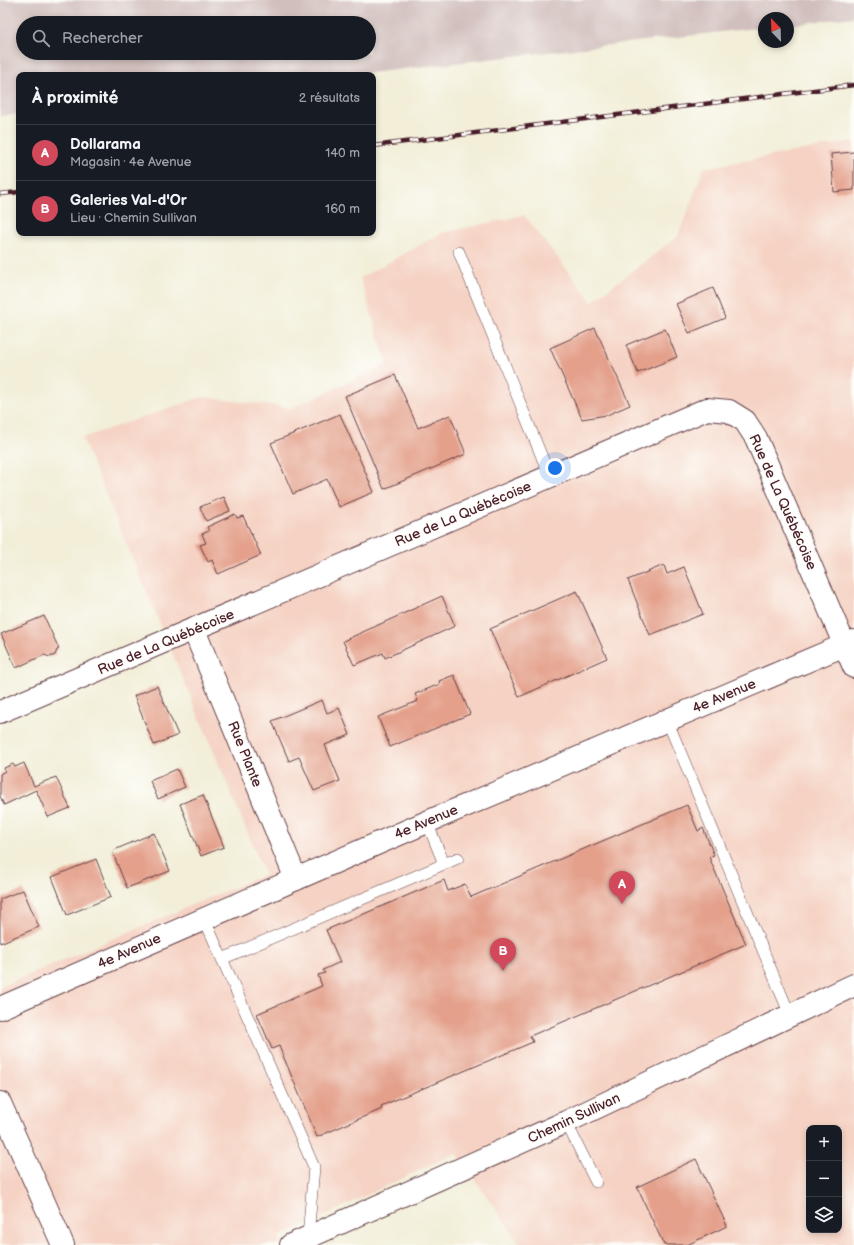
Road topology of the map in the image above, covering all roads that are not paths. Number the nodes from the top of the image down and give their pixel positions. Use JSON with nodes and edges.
{"nodes":[{"id":1,"x":459,"y":252,"type":"dead end"},
{"id":2,"x":550,"y":477,"type":"junction"},
{"id":3,"x":194,"y":630,"type":"junction"},
{"id":4,"x":849,"y":644,"type":"edge"},
{"id":5,"x":854,"y":667,"type":"edge"},
{"id":6,"x":0,"y":712,"type":"edge"},
{"id":7,"x":667,"y":720,"type":"junction"},
{"id":8,"x":426,"y":822,"type":"junction"},
{"id":9,"x":458,"y":858,"type":"dead end"},
{"id":10,"x":444,"y":864,"type":"junction"},
{"id":11,"x":296,"y":879,"type":"junction"},
{"id":12,"x":204,"y":918,"type":"junction"},
{"id":13,"x":222,"y":959,"type":"junction"},
{"id":14,"x":854,"y":985,"type":"edge"},
{"id":15,"x":0,"y":1008,"type":"edge"},
{"id":16,"x":790,"y":1015,"type":"junction"},
{"id":17,"x":0,"y":1103,"type":"edge"},
{"id":18,"x":566,"y":1122,"type":"junction"},
{"id":19,"x":596,"y":1182,"type":"dead end"},
{"id":20,"x":299,"y":1241,"type":"edge"},
{"id":21,"x":62,"y":1245,"type":"edge"}],
"edges":[{"from":1,"to":2,"type":"lane"},
{"from":2,"to":3,"type":"street","name":"Rue de La Québécoise"},
{"from":2,"to":4,"type":"street","name":"Rue de La Québécoise"},
{"from":3,"to":6,"type":"street","name":"Rue de La Québécoise"},
{"from":3,"to":11,"type":"street","name":"Rue Plante"},
{"from":4,"to":5,"type":"street","name":"Rue de La Québécoise"},
{"from":4,"to":7,"type":"street","name":"4e Avenue"},
{"from":7,"to":8,"type":"street","name":"4e Avenue"},
{"from":7,"to":16,"type":"lane"},
{"from":8,"to":10,"type":"lane"},
{"from":8,"to":11,"type":"street","name":"4e Avenue"},
{"from":9,"to":10,"type":"lane"},
{"from":10,"to":13,"type":"lane"},
{"from":11,"to":12,"type":"street","name":"4e Avenue"},
{"from":12,"to":13,"type":"lane"},
{"from":12,"to":15,"type":"street","name":"4e Avenue"},
{"from":13,"to":20,"type":"lane"},
{"from":14,"to":16,"type":"street","name":"Chemin Sullivan"},
{"from":16,"to":18,"type":"street","name":"Chemin Sullivan"},
{"from":17,"to":21,"type":"street"},
{"from":18,"to":19,"type":"lane"},
{"from":18,"to":20,"type":"street","name":"Chemin Sullivan"}]}
